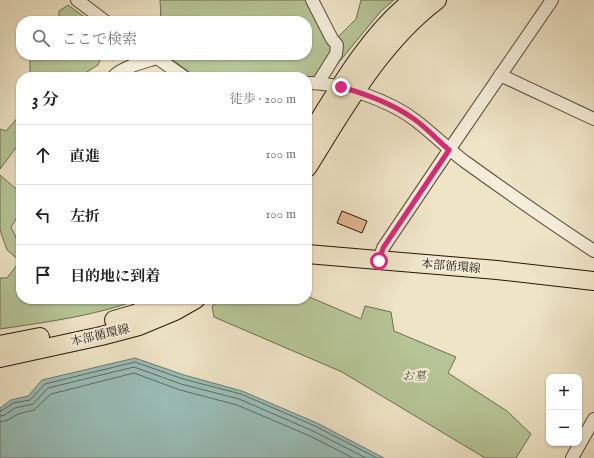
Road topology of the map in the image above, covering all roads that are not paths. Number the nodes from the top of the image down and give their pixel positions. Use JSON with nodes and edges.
{"nodes":[{"id":1,"x":76,"y":0,"type":"edge"},
{"id":2,"x":312,"y":0,"type":"edge"},
{"id":3,"x":412,"y":0,"type":"edge"},
{"id":4,"x":437,"y":0,"type":"edge"},
{"id":5,"x":552,"y":0,"type":"edge"},
{"id":6,"x":98,"y":16,"type":"edge"},
{"id":7,"x":146,"y":60,"type":"edge"},
{"id":8,"x":161,"y":60,"type":"edge"},
{"id":9,"x":118,"y":72,"type":"edge"},
{"id":10,"x":177,"y":72,"type":"edge"},
{"id":11,"x":500,"y":75,"type":"junction"},
{"id":12,"x":313,"y":83,"type":"edge"},
{"id":13,"x":349,"y":89,"type":"junction"},
{"id":14,"x":594,"y":119,"type":"edge"},
{"id":15,"x":312,"y":134,"type":"edge"},
{"id":16,"x":449,"y":150,"type":"junction"},
{"id":17,"x":312,"y":159,"type":"edge"},
{"id":18,"x":594,"y":252,"type":"edge"},
{"id":19,"x":312,"y":254,"type":"edge"},
{"id":20,"x":379,"y":261,"type":"junction"},
{"id":21,"x":594,"y":282,"type":"edge"},
{"id":22,"x":156,"y":304,"type":"edge"},
{"id":23,"x":187,"y":304,"type":"edge"},
{"id":24,"x":0,"y":344,"type":"edge"},
{"id":25,"x":0,"y":358,"type":"edge"},
{"id":26,"x":593,"y":421,"type":"edge"},
{"id":27,"x":572,"y":458,"type":"edge"}],
"edges":[{"from":1,"to":6,"type":"street"},
{"from":2,"to":12,"type":"street"},
{"from":3,"to":13,"type":"highway"},
{"from":4,"to":13,"type":"highway"},
{"from":5,"to":11,"type":"street"},
{"from":7,"to":9,"type":"street"},
{"from":8,"to":10,"type":"street"},
{"from":11,"to":14,"type":"street"},
{"from":11,"to":16,"type":"street"},
{"from":12,"to":13,"type":"street"},
{"from":13,"to":15,"type":"highway"},
{"from":13,"to":16,"type":"street"},
{"from":13,"to":17,"type":"highway"},
{"from":16,"to":18,"type":"street"},
{"from":16,"to":20,"type":"street"},
{"from":19,"to":20,"type":"highway","name":"本部循環線"},
{"from":20,"to":21,"type":"highway","name":"本部循環線"},
{"from":22,"to":24,"type":"highway","name":"本部循環線"},
{"from":23,"to":25,"type":"highway","name":"本部循環線"},
{"from":26,"to":27,"type":"street"}]}
